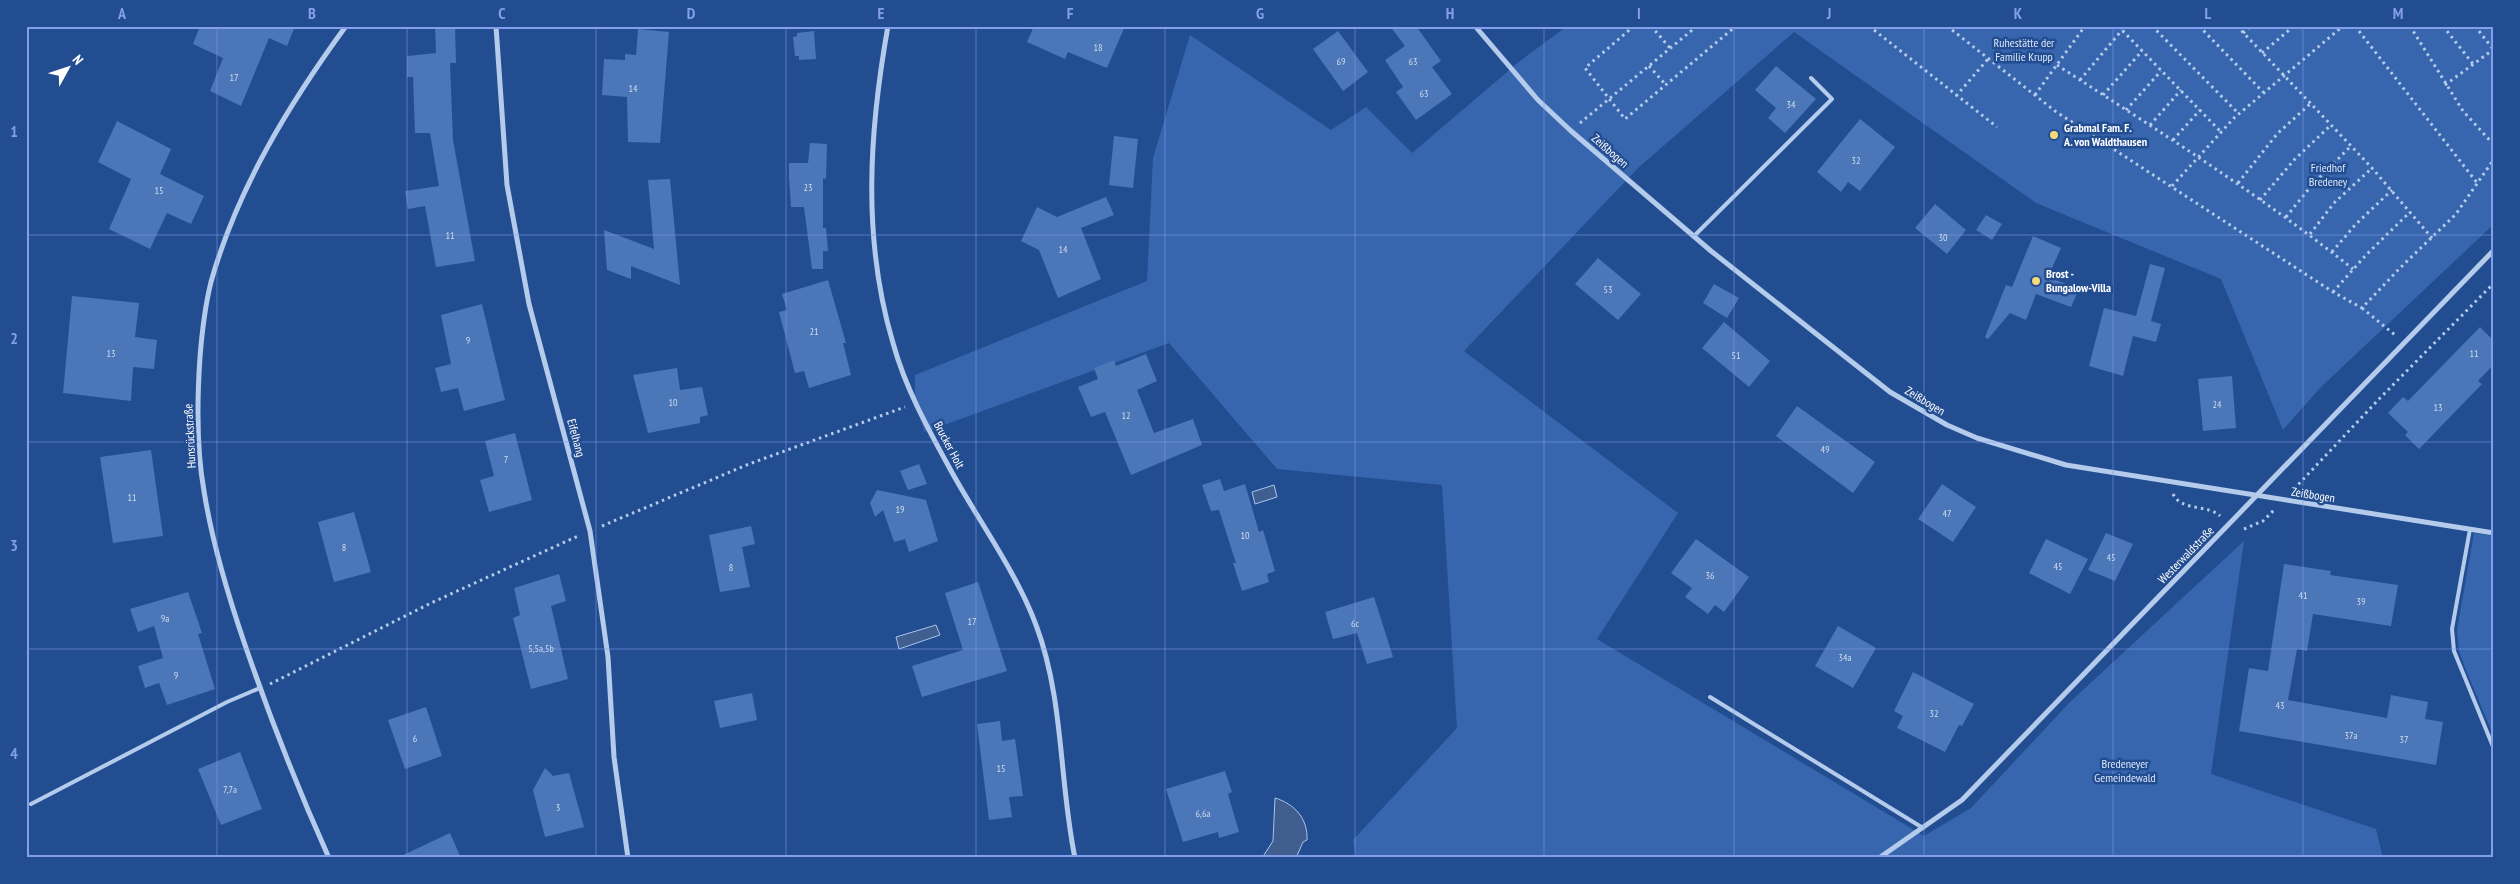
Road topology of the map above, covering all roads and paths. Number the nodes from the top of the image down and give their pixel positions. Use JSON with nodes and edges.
{"nodes":[{"id":1,"x":346,"y":26,"type":"edge"},
{"id":2,"x":496,"y":26,"type":"edge"},
{"id":3,"x":888,"y":26,"type":"edge"},
{"id":4,"x":1475,"y":26,"type":"edge"},
{"id":5,"x":1634,"y":26,"type":"edge"},
{"id":6,"x":1651,"y":26,"type":"edge"},
{"id":7,"x":1697,"y":26,"type":"edge"},
{"id":8,"x":1736,"y":26,"type":"edge"},
{"id":9,"x":1868,"y":26,"type":"edge"},
{"id":10,"x":1947,"y":26,"type":"edge"},
{"id":11,"x":2085,"y":26,"type":"edge"},
{"id":12,"x":2118,"y":26,"type":"edge"},
{"id":13,"x":2152,"y":26,"type":"edge"},
{"id":14,"x":2200,"y":26,"type":"edge"},
{"id":15,"x":2237,"y":26,"type":"edge"},
{"id":16,"x":2251,"y":26,"type":"edge"},
{"id":17,"x":2294,"y":26,"type":"edge"},
{"id":18,"x":2343,"y":26,"type":"edge"},
{"id":19,"x":2355,"y":26,"type":"edge"},
{"id":20,"x":2410,"y":26,"type":"edge"},
{"id":21,"x":2443,"y":26,"type":"edge"},
{"id":22,"x":2475,"y":26,"type":"edge"},
{"id":23,"x":2122,"y":30,"type":"junction"},
{"id":24,"x":2243,"y":33,"type":"junction"},
{"id":25,"x":1670,"y":48,"type":"junction"},
{"id":26,"x":2494,"y":49,"type":"edge"},
{"id":27,"x":2142,"y":51,"type":"junction"},
{"id":28,"x":2261,"y":53,"type":"junction"},
{"id":29,"x":1988,"y":59,"type":"junction"},
{"id":30,"x":2473,"y":64,"type":"junction"},
{"id":31,"x":2057,"y":65,"type":"junction"},
{"id":32,"x":1649,"y":66,"type":"junction"},
{"id":33,"x":2161,"y":71,"type":"junction"},
{"id":34,"x":2283,"y":76,"type":"junction"},
{"id":35,"x":1811,"y":78,"type":"dead end"},
{"id":36,"x":2080,"y":80,"type":"junction"},
{"id":37,"x":1666,"y":85,"type":"junction"},
{"id":38,"x":2445,"y":86,"type":"junction"},
{"id":39,"x":2180,"y":90,"type":"junction"},
{"id":40,"x":2263,"y":93,"type":"junction"},
{"id":41,"x":2035,"y":95,"type":"junction"},
{"id":42,"x":2103,"y":95,"type":"junction"},
{"id":43,"x":1956,"y":96,"type":"junction"},
{"id":44,"x":1609,"y":100,"type":"junction"},
{"id":45,"x":2310,"y":104,"type":"junction"},
{"id":46,"x":2126,"y":110,"type":"junction"},
{"id":47,"x":2200,"y":110,"type":"junction"},
{"id":48,"x":2239,"y":114,"type":"junction"},
{"id":49,"x":2150,"y":125,"type":"junction"},
{"id":50,"x":2331,"y":125,"type":"junction"},
{"id":51,"x":1997,"y":126,"type":"dead end"},
{"id":52,"x":1572,"y":131,"type":"junction"},
{"id":53,"x":2221,"y":132,"type":"junction"},
{"id":54,"x":2173,"y":140,"type":"junction"},
{"id":55,"x":2494,"y":145,"type":"edge"},
{"id":56,"x":2351,"y":146,"type":"junction"},
{"id":57,"x":2198,"y":156,"type":"junction"},
{"id":58,"x":2494,"y":159,"type":"edge"},
{"id":59,"x":2372,"y":168,"type":"junction"},
{"id":60,"x":2238,"y":183,"type":"junction"},
{"id":61,"x":2478,"y":184,"type":"junction"},
{"id":62,"x":2172,"y":186,"type":"junction"},
{"id":63,"x":2392,"y":190,"type":"junction"},
{"id":64,"x":2260,"y":200,"type":"junction"},
{"id":65,"x":2410,"y":212,"type":"junction"},
{"id":66,"x":2286,"y":217,"type":"junction"},
{"id":67,"x":2310,"y":234,"type":"junction"},
{"id":68,"x":1694,"y":236,"type":"junction"},
{"id":69,"x":2432,"y":238,"type":"junction"},
{"id":70,"x":2494,"y":250,"type":"edge"},
{"id":71,"x":2332,"y":252,"type":"junction"},
{"id":72,"x":2352,"y":269,"type":"junction"},
{"id":73,"x":2494,"y":283,"type":"edge"},
{"id":74,"x":2333,"y":292,"type":"junction"},
{"id":75,"x":2362,"y":308,"type":"junction"},
{"id":76,"x":2404,"y":343,"type":"junction"},
{"id":77,"x":2297,"y":486,"type":"dead end"},
{"id":78,"x":2173,"y":494,"type":"dead end"},
{"id":79,"x":2257,"y":496,"type":"junction"},
{"id":80,"x":2274,"y":510,"type":"dead end"},
{"id":81,"x":2220,"y":516,"type":"dead end"},
{"id":82,"x":2470,"y":529,"type":"junction"},
{"id":83,"x":2236,"y":532,"type":"dead end"},
{"id":84,"x":2494,"y":533,"type":"edge"},
{"id":85,"x":260,"y":688,"type":"junction"},
{"id":86,"x":1710,"y":697,"type":"dead end"},
{"id":87,"x":2494,"y":749,"type":"edge"},
{"id":88,"x":31,"y":804,"type":"dead end"},
{"id":89,"x":1923,"y":828,"type":"junction"},
{"id":90,"x":329,"y":858,"type":"edge"},
{"id":91,"x":628,"y":858,"type":"edge"},
{"id":92,"x":1075,"y":858,"type":"edge"},
{"id":93,"x":1880,"y":858,"type":"edge"}],
"edges":[{"from":1,"to":85,"type":"street","name":"Hunsrückstraße"},
{"from":2,"to":91,"type":"street","name":"Eifelhang"},
{"from":3,"to":92,"type":"street","name":"Brucker Holt"},
{"from":4,"to":52,"type":"street","name":"Zeißbogen"},
{"from":5,"to":44,"type":"path"},
{"from":6,"to":25,"type":"path"},
{"from":7,"to":25,"type":"path"},
{"from":8,"to":37,"type":"path"},
{"from":9,"to":43,"type":"path"},
{"from":10,"to":29,"type":"path"},
{"from":11,"to":31,"type":"path"},
{"from":12,"to":23,"type":"path"},
{"from":13,"to":48,"type":"path"},
{"from":14,"to":40,"type":"path"},
{"from":15,"to":24,"type":"path"},
{"from":16,"to":24,"type":"path"},
{"from":17,"to":28,"type":"path"},
{"from":18,"to":34,"type":"path"},
{"from":19,"to":61,"type":"path"},
{"from":20,"to":38,"type":"path"},
{"from":21,"to":30,"type":"path"},
{"from":22,"to":26,"type":"path"},
{"from":23,"to":27,"type":"path"},
{"from":23,"to":36,"type":"path"},
{"from":24,"to":28,"type":"path"},
{"from":25,"to":32,"type":"path"},
{"from":26,"to":30,"type":"path"},
{"from":27,"to":33,"type":"path"},
{"from":27,"to":42,"type":"path"},
{"from":28,"to":34,"type":"path"},
{"from":29,"to":41,"type":"path"},
{"from":29,"to":43,"type":"path"},
{"from":30,"to":38,"type":"path"},
{"from":31,"to":36,"type":"path"},
{"from":31,"to":41,"type":"path"},
{"from":32,"to":37,"type":"path"},
{"from":32,"to":44,"type":"path"},
{"from":33,"to":39,"type":"path"},
{"from":33,"to":46,"type":"path"},
{"from":34,"to":40,"type":"path"},
{"from":34,"to":45,"type":"path"},
{"from":35,"to":68,"type":"lane"},
{"from":36,"to":42,"type":"path"},
{"from":37,"to":44,"type":"path"},
{"from":38,"to":55,"type":"path"},
{"from":39,"to":47,"type":"path"},
{"from":39,"to":49,"type":"path"},
{"from":40,"to":48,"type":"path"},
{"from":41,"to":62,"type":"path"},
{"from":42,"to":46,"type":"path"},
{"from":43,"to":51,"type":"path"},
{"from":44,"to":52,"type":"path"},
{"from":45,"to":50,"type":"path"},
{"from":45,"to":60,"type":"path"},
{"from":46,"to":49,"type":"path"},
{"from":47,"to":53,"type":"path"},
{"from":47,"to":54,"type":"path"},
{"from":48,"to":53,"type":"path"},
{"from":49,"to":54,"type":"path"},
{"from":50,"to":56,"type":"path"},
{"from":50,"to":64,"type":"path"},
{"from":52,"to":68,"type":"street","name":"Zeißbogen"},
{"from":53,"to":57,"type":"path"},
{"from":54,"to":57,"type":"path"},
{"from":56,"to":59,"type":"path"},
{"from":56,"to":66,"type":"path"},
{"from":57,"to":60,"type":"path"},
{"from":57,"to":62,"type":"path"},
{"from":58,"to":61,"type":"path"},
{"from":59,"to":63,"type":"path"},
{"from":59,"to":67,"type":"path"},
{"from":60,"to":64,"type":"path"},
{"from":61,"to":69,"type":"path"},
{"from":62,"to":74,"type":"path"},
{"from":63,"to":65,"type":"path"},
{"from":63,"to":71,"type":"path"},
{"from":64,"to":66,"type":"path"},
{"from":65,"to":69,"type":"path"},
{"from":65,"to":72,"type":"path"},
{"from":66,"to":67,"type":"path"},
{"from":67,"to":71,"type":"path"},
{"from":68,"to":79,"type":"street","name":"Zeißbogen"},
{"from":69,"to":75,"type":"path"},
{"from":70,"to":76,"type":"street","name":"Westerwaldstraße"},
{"from":71,"to":72,"type":"path"},
{"from":72,"to":74,"type":"path"},
{"from":73,"to":77,"type":"path"},
{"from":74,"to":75,"type":"path"},
{"from":75,"to":76,"type":"path"},
{"from":76,"to":79,"type":"street","name":"Westerwaldstraße"},
{"from":78,"to":81,"type":"path"},
{"from":79,"to":82,"type":"street","name":"Zeißbogen"},
{"from":79,"to":89,"type":"street","name":"Westerwaldstraße"},
{"from":80,"to":83,"type":"path"},
{"from":82,"to":84,"type":"street","name":"Zeißbogen"},
{"from":82,"to":87,"type":"lane"},
{"from":85,"to":88,"type":"lane"},
{"from":85,"to":90,"type":"street","name":"Hunsrückstraße"},
{"from":86,"to":89,"type":"lane"},
{"from":89,"to":93,"type":"street","name":"Westerwaldstraße"}]}
